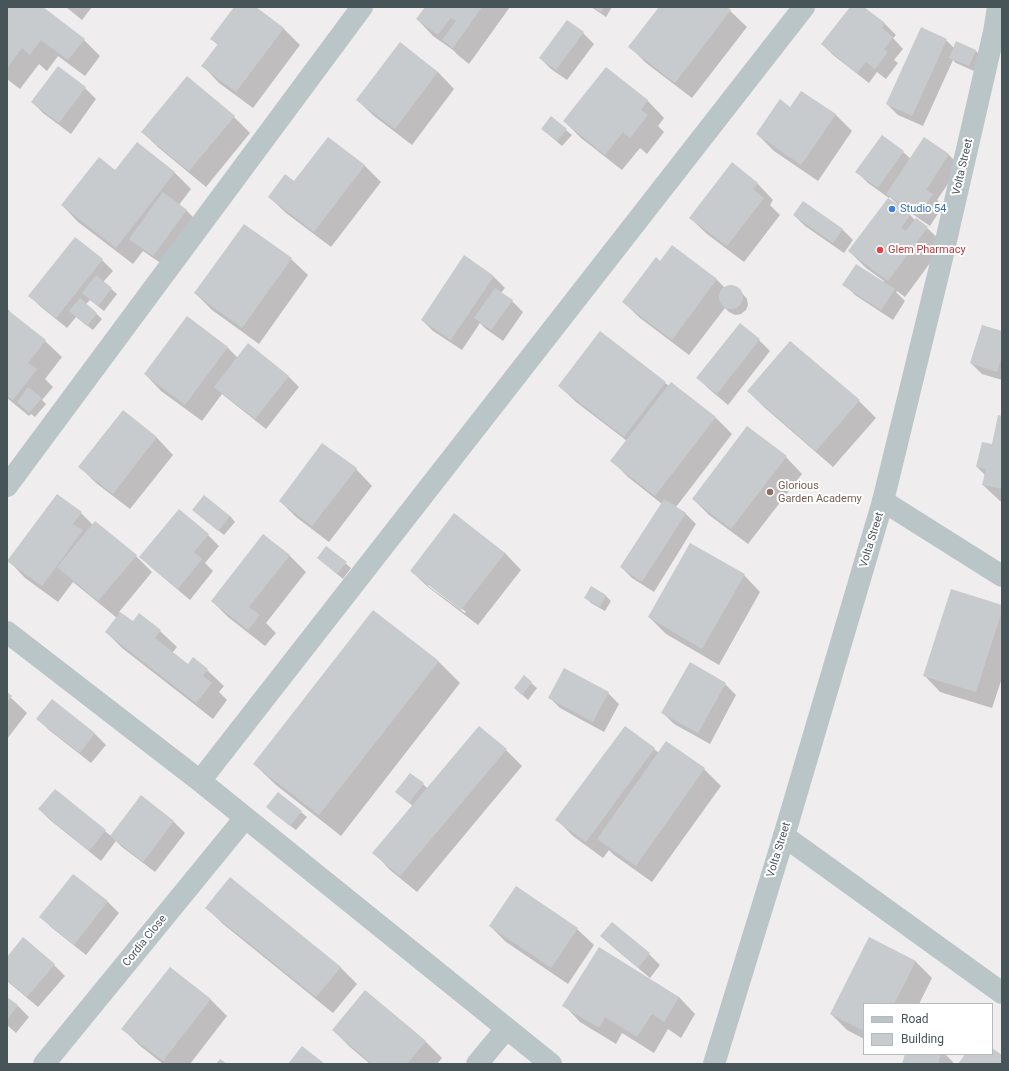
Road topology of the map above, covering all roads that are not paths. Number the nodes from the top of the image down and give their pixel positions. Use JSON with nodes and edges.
{"nodes":[{"id":1,"x":362,"y":7,"type":"edge"},
{"id":2,"x":804,"y":7,"type":"edge"},
{"id":3,"x":998,"y":7,"type":"edge"},
{"id":4,"x":998,"y":35,"type":"edge"},
{"id":5,"x":7,"y":486,"type":"edge"},
{"id":6,"x":883,"y":501,"type":"junction"},
{"id":7,"x":1002,"y":576,"type":"edge"},
{"id":8,"x":7,"y":632,"type":"edge"},
{"id":9,"x":200,"y":782,"type":"junction"},
{"id":10,"x":245,"y":818,"type":"junction"},
{"id":11,"x":784,"y":836,"type":"junction"},
{"id":12,"x":1002,"y":993,"type":"edge"},
{"id":13,"x":506,"y":1029,"type":"junction"},
{"id":14,"x":44,"y":1064,"type":"edge"},
{"id":15,"x":477,"y":1064,"type":"edge"},
{"id":16,"x":551,"y":1064,"type":"edge"},
{"id":17,"x":714,"y":1064,"type":"edge"}],
"edges":[{"from":1,"to":5,"type":"street"},
{"from":2,"to":9,"type":"street"},
{"from":3,"to":4,"type":"street","name":"Volta Street"},
{"from":4,"to":6,"type":"street","name":"Volta Street"},
{"from":6,"to":7,"type":"street"},
{"from":6,"to":11,"type":"street","name":"Volta Street"},
{"from":8,"to":9,"type":"street"},
{"from":9,"to":10,"type":"street"},
{"from":10,"to":13,"type":"street"},
{"from":10,"to":14,"type":"street","name":"Cordia Close"},
{"from":11,"to":12,"type":"street"},
{"from":11,"to":17,"type":"street","name":"Volta Street"},
{"from":13,"to":15,"type":"street"},
{"from":13,"to":16,"type":"street"}]}
